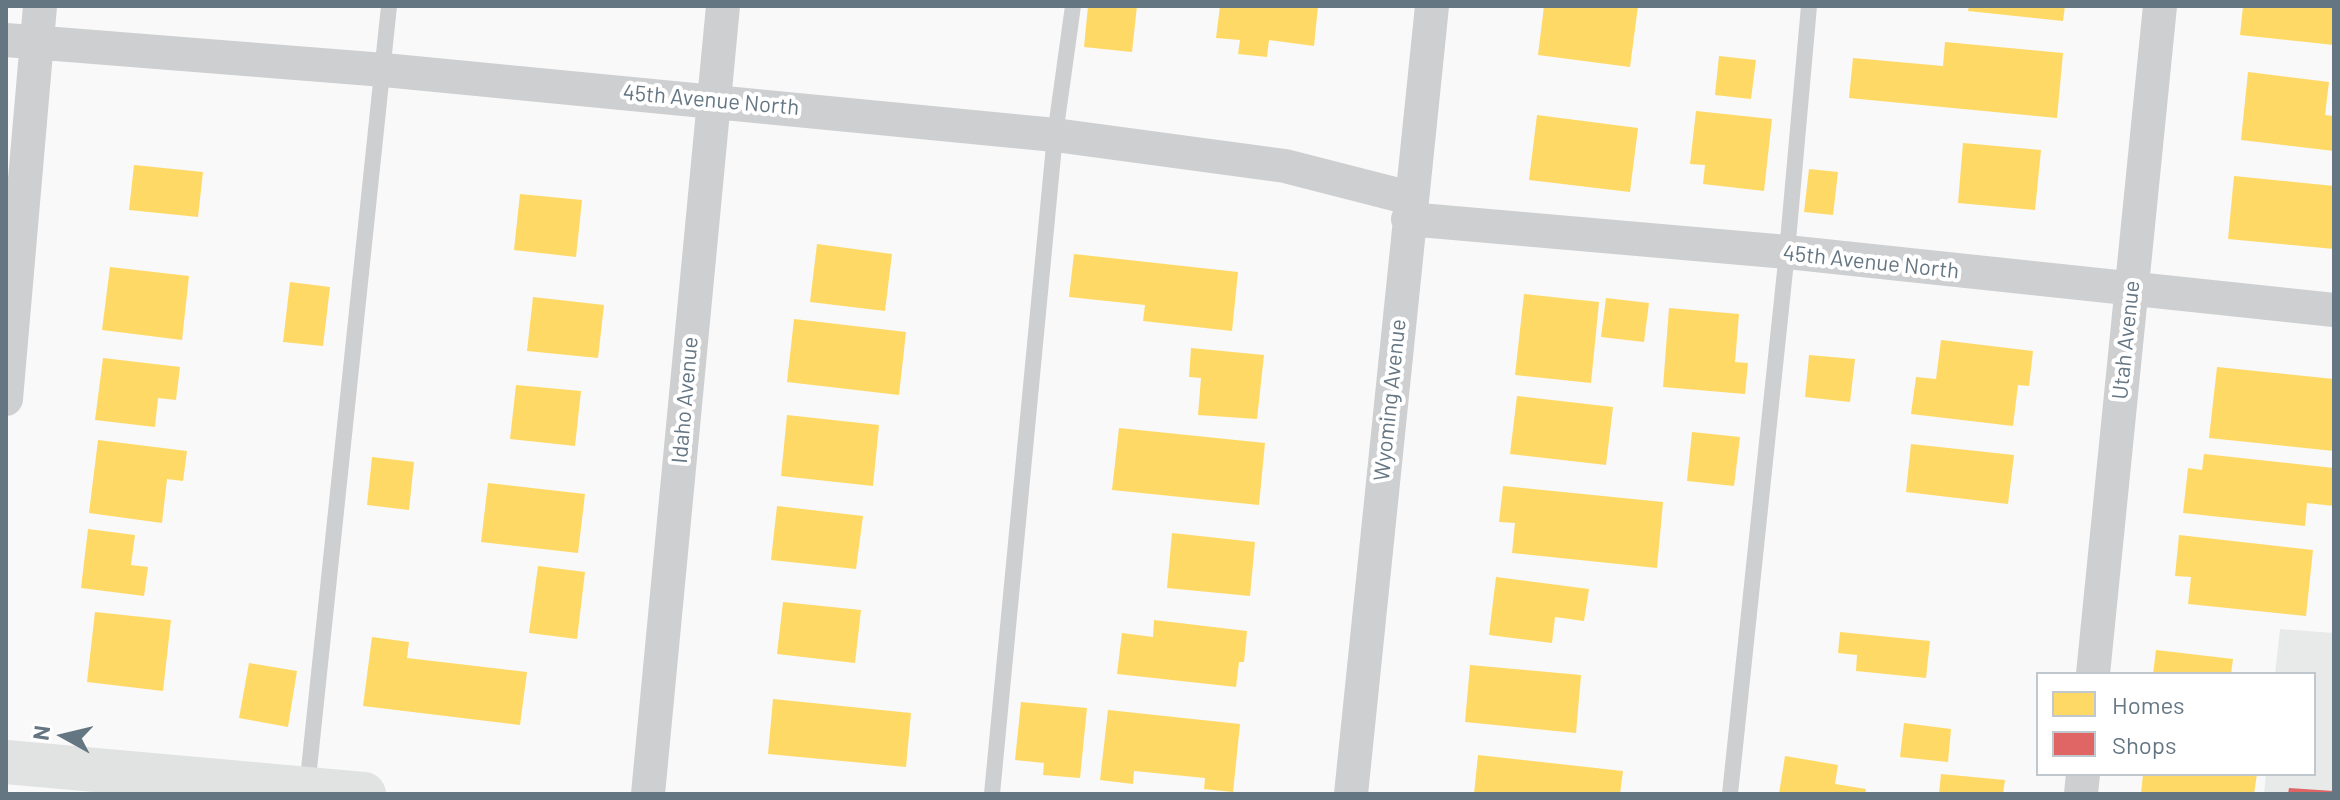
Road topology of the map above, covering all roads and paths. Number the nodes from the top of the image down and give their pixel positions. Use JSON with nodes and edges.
{"nodes":[{"id":1,"x":40,"y":6,"type":"edge"},
{"id":2,"x":389,"y":6,"type":"edge"},
{"id":3,"x":723,"y":6,"type":"edge"},
{"id":4,"x":1073,"y":6,"type":"edge"},
{"id":5,"x":1432,"y":6,"type":"edge"},
{"id":6,"x":1809,"y":6,"type":"edge"},
{"id":7,"x":2160,"y":6,"type":"edge"},
{"id":8,"x":21,"y":42,"type":"edge"},
{"id":9,"x":384,"y":70,"type":"junction"},
{"id":10,"x":713,"y":100,"type":"junction"},
{"id":11,"x":1055,"y":135,"type":"junction"},
{"id":12,"x":1409,"y":209,"type":"junction"},
{"id":13,"x":1787,"y":252,"type":"junction"},
{"id":14,"x":2131,"y":290,"type":"junction"},
{"id":15,"x":2334,"y":310,"type":"edge"},
{"id":16,"x":6,"y":399,"type":"edge"},
{"id":17,"x":2093,"y":672,"type":"edge"},
{"id":18,"x":6,"y":762,"type":"edge"},
{"id":19,"x":306,"y":791,"type":"edge"},
{"id":20,"x":364,"y":794,"type":"edge"},
{"id":21,"x":648,"y":794,"type":"edge"},
{"id":22,"x":992,"y":794,"type":"edge"},
{"id":23,"x":1351,"y":794,"type":"edge"},
{"id":24,"x":1730,"y":794,"type":"edge"}],
"edges":[{"from":1,"to":8,"type":"street"},
{"from":2,"to":9,"type":"lane"},
{"from":3,"to":10,"type":"street","name":"Idaho Avenue"},
{"from":4,"to":11,"type":"lane"},
{"from":5,"to":12,"type":"street","name":"Wyoming Avenue"},
{"from":6,"to":13,"type":"lane"},
{"from":7,"to":14,"type":"street","name":"Utah Avenue"},
{"from":8,"to":9,"type":"street","name":"45th Avenue North"},
{"from":8,"to":16,"type":"street"},
{"from":9,"to":10,"type":"street","name":"45th Avenue North"},
{"from":9,"to":19,"type":"lane"},
{"from":10,"to":11,"type":"street","name":"45th Avenue North"},
{"from":10,"to":21,"type":"street","name":"Idaho Avenue"},
{"from":11,"to":12,"type":"street","name":"45th Avenue North"},
{"from":11,"to":22,"type":"lane"},
{"from":12,"to":13,"type":"street","name":"45th Avenue North"},
{"from":12,"to":23,"type":"street","name":"Wyoming Avenue"},
{"from":13,"to":14,"type":"street","name":"45th Avenue North"},
{"from":13,"to":24,"type":"lane"},
{"from":14,"to":15,"type":"street","name":"45th Avenue North"},
{"from":14,"to":17,"type":"street","name":"Utah Avenue"},
{"from":18,"to":19,"type":"main road"},
{"from":19,"to":20,"type":"main road"}]}
